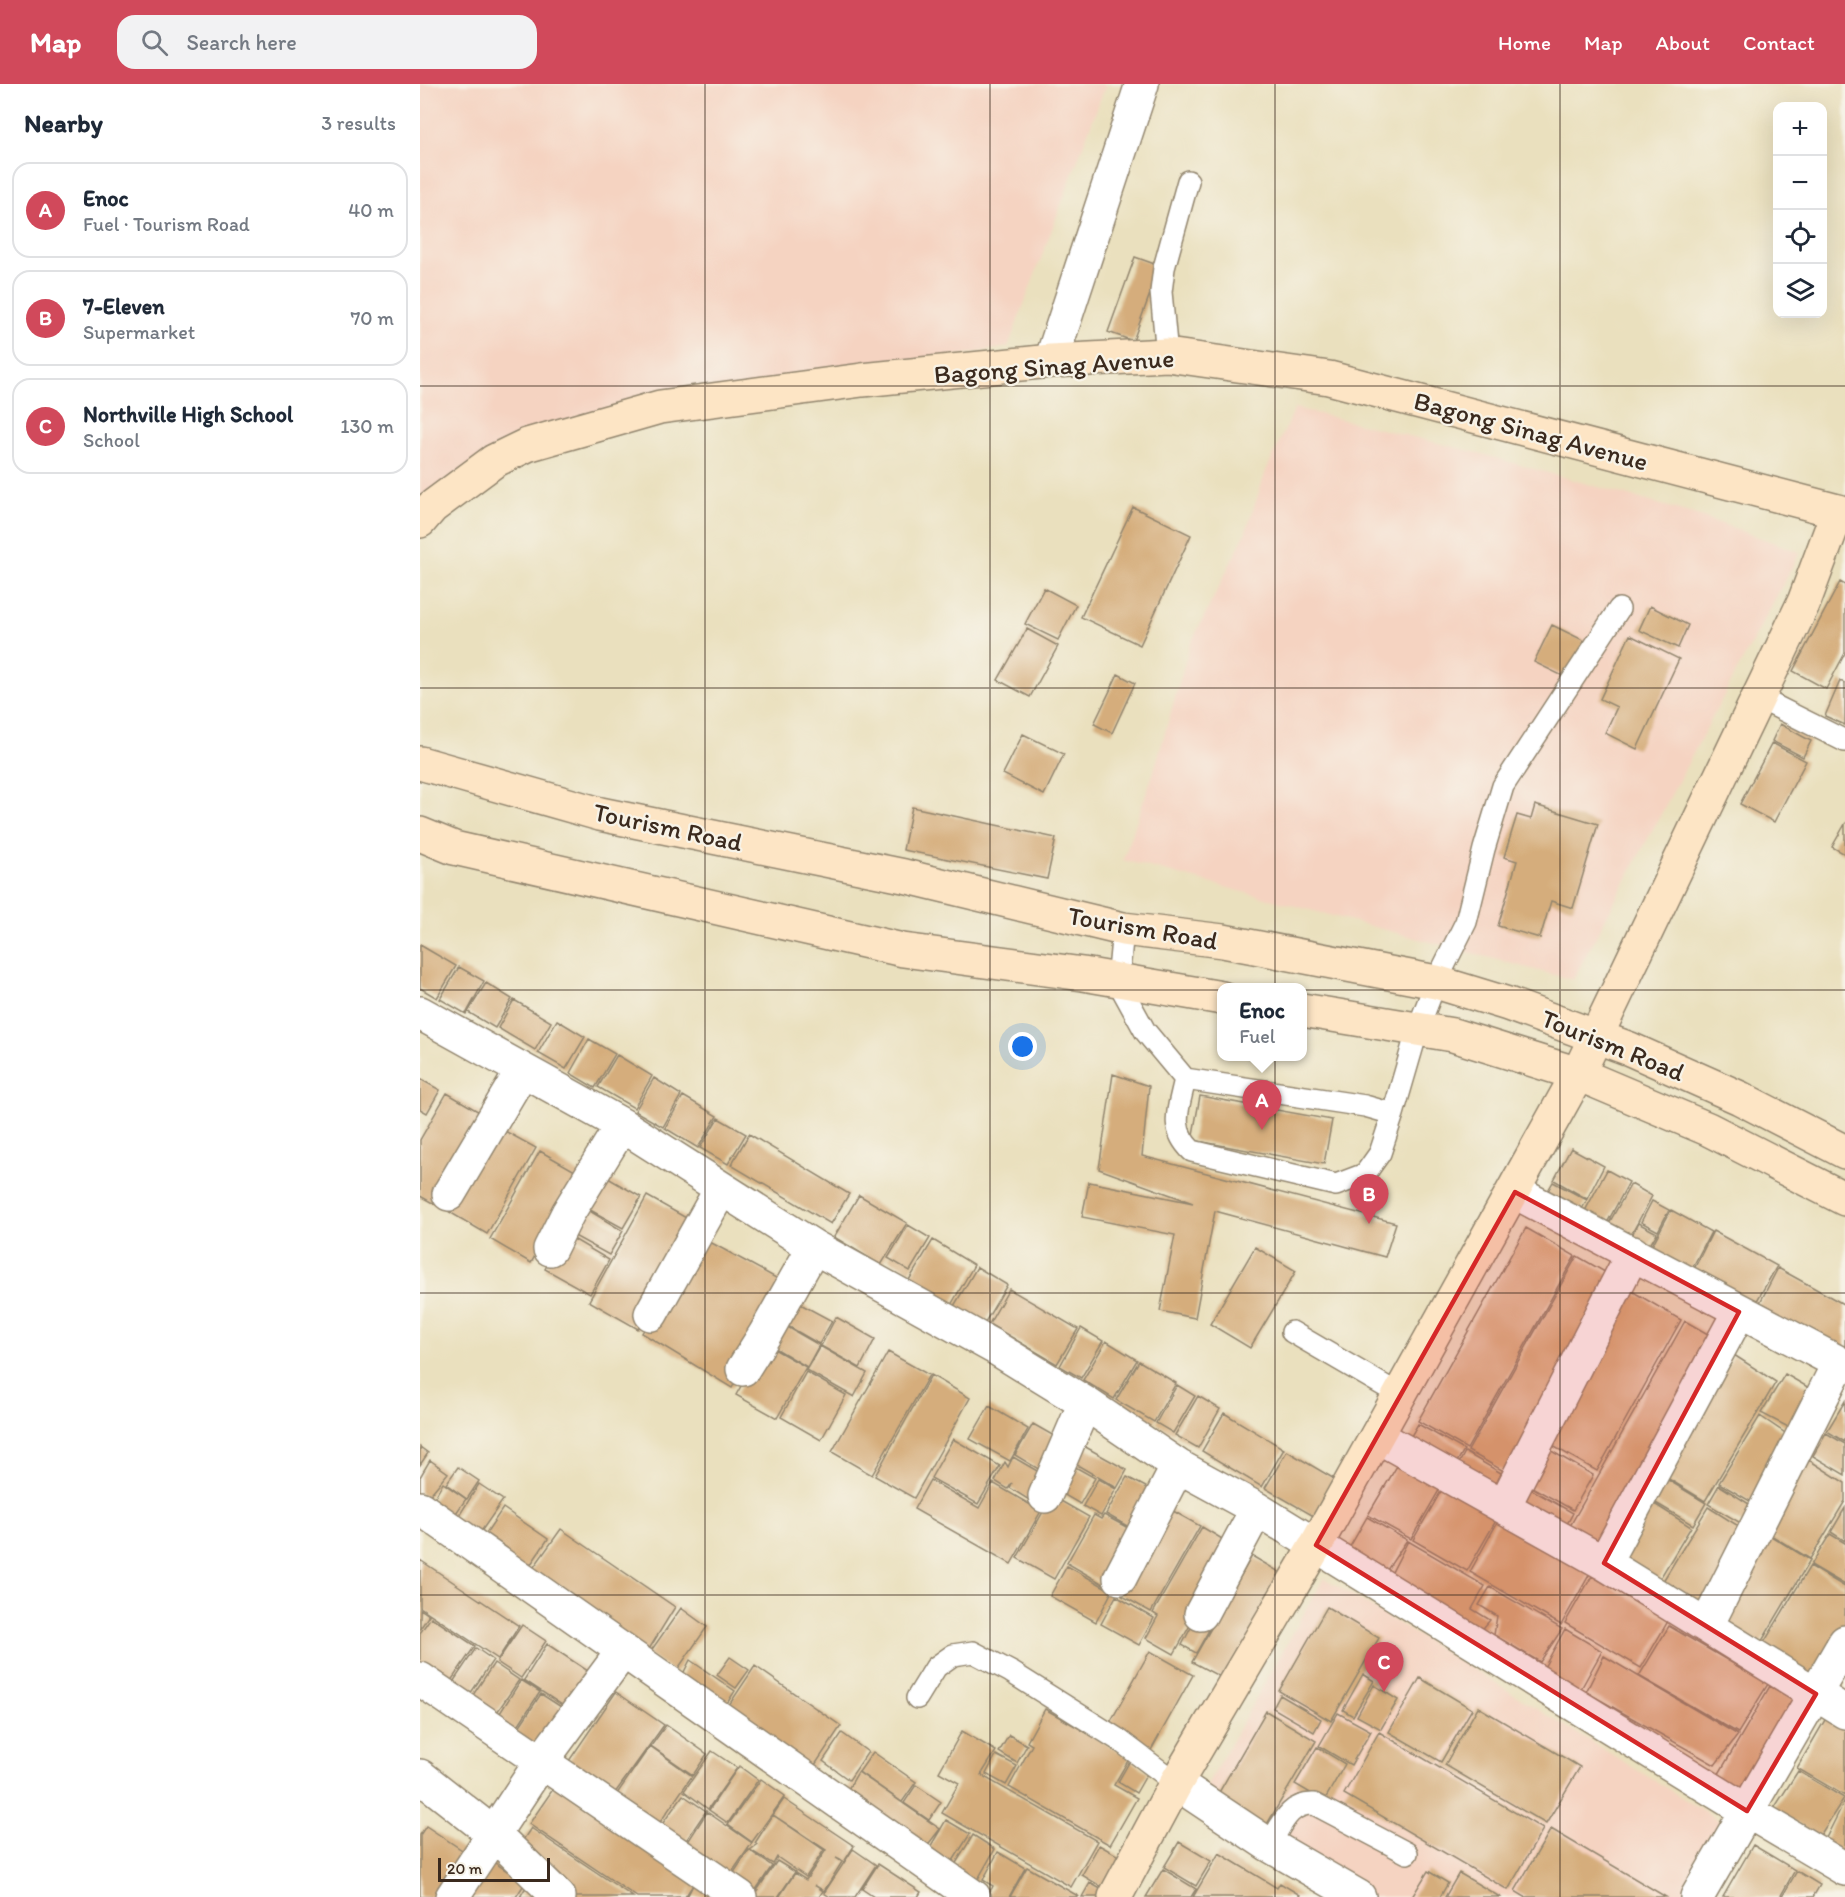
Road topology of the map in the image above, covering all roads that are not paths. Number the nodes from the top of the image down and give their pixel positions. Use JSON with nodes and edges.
{"nodes":[{"id":1,"x":1142,"y":84,"type":"edge"},
{"id":2,"x":1188,"y":181,"type":"dead end"},
{"id":3,"x":1167,"y":355,"type":"junction"},
{"id":4,"x":1051,"y":361,"type":"junction"},
{"id":5,"x":1841,"y":512,"type":"edge"},
{"id":6,"x":420,"y":521,"type":"edge"},
{"id":7,"x":1619,"y":609,"type":"dead end"},
{"id":8,"x":1759,"y":698,"type":"junction"},
{"id":9,"x":1845,"y":741,"type":"edge"},
{"id":10,"x":420,"y":763,"type":"edge"},
{"id":11,"x":420,"y":834,"type":"edge"},
{"id":12,"x":1123,"y":929,"type":"junction"},
{"id":13,"x":1118,"y":982,"type":"junction"},
{"id":14,"x":1436,"y":982,"type":"junction"},
{"id":15,"x":1217,"y":997,"type":"edge"},
{"id":16,"x":1307,"y":1011,"type":"edge"},
{"id":17,"x":420,"y":1013,"type":"edge"},
{"id":18,"x":1418,"y":1028,"type":"junction"},
{"id":19,"x":1597,"y":1038,"type":"junction"},
{"id":20,"x":522,"y":1071,"type":"junction"},
{"id":21,"x":1578,"y":1074,"type":"junction"},
{"id":22,"x":1185,"y":1079,"type":"junction"},
{"id":23,"x":1393,"y":1114,"type":"junction"},
{"id":24,"x":622,"y":1125,"type":"junction"},
{"id":25,"x":1845,"y":1152,"type":"edge"},
{"id":26,"x":721,"y":1189,"type":"junction"},
{"id":27,"x":1515,"y":1192,"type":"junction"},
{"id":28,"x":449,"y":1194,"type":"dead end"},
{"id":29,"x":1845,"y":1199,"type":"edge"},
{"id":30,"x":814,"y":1247,"type":"junction"},
{"id":31,"x":550,"y":1249,"type":"dead end"},
{"id":32,"x":1632,"y":1253,"type":"junction"},
{"id":33,"x":1739,"y":1312,"type":"junction"},
{"id":34,"x":651,"y":1314,"type":"dead end"},
{"id":35,"x":1292,"y":1332,"type":"dead end"},
{"id":36,"x":1842,"y":1365,"type":"edge"},
{"id":37,"x":743,"y":1369,"type":"dead end"},
{"id":38,"x":1400,"y":1395,"type":"junction"},
{"id":39,"x":1085,"y":1403,"type":"junction"},
{"id":40,"x":1377,"y":1436,"type":"junction"},
{"id":41,"x":1178,"y":1466,"type":"junction"},
{"id":42,"x":1046,"y":1496,"type":"dead end"},
{"id":43,"x":1504,"y":1506,"type":"junction"},
{"id":44,"x":420,"y":1508,"type":"edge"},
{"id":45,"x":1257,"y":1509,"type":"junction"},
{"id":46,"x":1316,"y":1545,"type":"junction"},
{"id":47,"x":1604,"y":1563,"type":"junction"},
{"id":48,"x":1120,"y":1578,"type":"dead end"},
{"id":49,"x":1201,"y":1614,"type":"dead end"},
{"id":50,"x":1707,"y":1625,"type":"junction"},
{"id":51,"x":1845,"y":1642,"type":"edge"},
{"id":52,"x":622,"y":1651,"type":"junction"},
{"id":53,"x":420,"y":1679,"type":"edge"},
{"id":54,"x":1816,"y":1694,"type":"junction"},
{"id":55,"x":917,"y":1698,"type":"dead end"},
{"id":56,"x":1845,"y":1712,"type":"edge"},
{"id":57,"x":542,"y":1762,"type":"junction"},
{"id":58,"x":420,"y":1776,"type":"edge"},
{"id":59,"x":1176,"y":1783,"type":"junction"},
{"id":60,"x":1747,"y":1811,"type":"junction"},
{"id":61,"x":495,"y":1835,"type":"junction"},
{"id":62,"x":1269,"y":1845,"type":"junction"},
{"id":63,"x":1407,"y":1853,"type":"dead end"},
{"id":64,"x":1845,"y":1869,"type":"edge"},
{"id":65,"x":452,"y":1897,"type":"edge"},
{"id":66,"x":558,"y":1897,"type":"edge"},
{"id":67,"x":740,"y":1897,"type":"edge"},
{"id":68,"x":974,"y":1897,"type":"edge"},
{"id":69,"x":1115,"y":1897,"type":"edge"},
{"id":70,"x":1359,"y":1897,"type":"edge"},
{"id":71,"x":1697,"y":1897,"type":"edge"}],
"edges":[{"from":1,"to":4,"type":"street"},
{"from":2,"to":3,"type":"lane"},
{"from":3,"to":4,"type":"street","name":"Bagong Sinag Avenue"},
{"from":3,"to":5,"type":"street","name":"Bagong Sinag Avenue"},
{"from":4,"to":6,"type":"street","name":"Bagong Sinag Avenue"},
{"from":5,"to":8,"type":"street"},
{"from":7,"to":14,"type":"lane"},
{"from":8,"to":9,"type":"lane"},
{"from":8,"to":19,"type":"street"},
{"from":10,"to":12,"type":"street","name":"Tourism Road"},
{"from":11,"to":13,"type":"street"},
{"from":12,"to":13,"type":"lane"},
{"from":12,"to":14,"type":"street","name":"Tourism Road"},
{"from":13,"to":15,"type":"street"},
{"from":13,"to":22,"type":"lane"},
{"from":14,"to":18,"type":"lane"},
{"from":14,"to":19,"type":"street","name":"Tourism Road"},
{"from":16,"to":18,"type":"street","name":"Tourism Road"},
{"from":17,"to":20,"type":"street"},
{"from":18,"to":21,"type":"street","name":"Tourism Road"},
{"from":18,"to":23,"type":"lane"},
{"from":19,"to":21,"type":"street"},
{"from":19,"to":25,"type":"street","name":"Tourism Road"},
{"from":20,"to":24,"type":"street"},
{"from":20,"to":28,"type":"street"},
{"from":21,"to":27,"type":"street"},
{"from":21,"to":29,"type":"street","name":"Tourism Road"},
{"from":22,"to":23,"type":"lane"},
{"from":22,"to":23,"type":"lane"},
{"from":24,"to":26,"type":"street"},
{"from":24,"to":31,"type":"street"},
{"from":26,"to":30,"type":"street"},
{"from":26,"to":34,"type":"street"},
{"from":27,"to":32,"type":"street"},
{"from":27,"to":38,"type":"street"},
{"from":30,"to":37,"type":"street"},
{"from":30,"to":39,"type":"street"},
{"from":32,"to":33,"type":"street"},
{"from":32,"to":43,"type":"street"},
{"from":33,"to":36,"type":"street"},
{"from":33,"to":47,"type":"street"},
{"from":35,"to":38,"type":"lane"},
{"from":36,"to":50,"type":"street"},
{"from":38,"to":40,"type":"street"},
{"from":39,"to":41,"type":"street"},
{"from":39,"to":42,"type":"street"},
{"from":40,"to":43,"type":"street"},
{"from":40,"to":46,"type":"street"},
{"from":41,"to":45,"type":"street"},
{"from":41,"to":48,"type":"street"},
{"from":43,"to":47,"type":"street"},
{"from":44,"to":52,"type":"street"},
{"from":45,"to":46,"type":"street"},
{"from":45,"to":49,"type":"street"},
{"from":46,"to":59,"type":"street"},
{"from":46,"to":60,"type":"street"},
{"from":47,"to":50,"type":"street"},
{"from":50,"to":54,"type":"street"},
{"from":51,"to":54,"type":"street"},
{"from":52,"to":57,"type":"street"},
{"from":52,"to":68,"type":"street"},
{"from":53,"to":57,"type":"street"},
{"from":54,"to":56,"type":"street"},
{"from":54,"to":60,"type":"street"},
{"from":55,"to":59,"type":"lane"},
{"from":57,"to":61,"type":"street"},
{"from":57,"to":67,"type":"street"},
{"from":58,"to":61,"type":"street"},
{"from":59,"to":62,"type":"street"},
{"from":59,"to":69,"type":"street"},
{"from":60,"to":64,"type":"street"},
{"from":60,"to":71,"type":"street"},
{"from":61,"to":65,"type":"street"},
{"from":61,"to":66,"type":"street"},
{"from":62,"to":63,"type":"lane"},
{"from":62,"to":70,"type":"street"}]}
